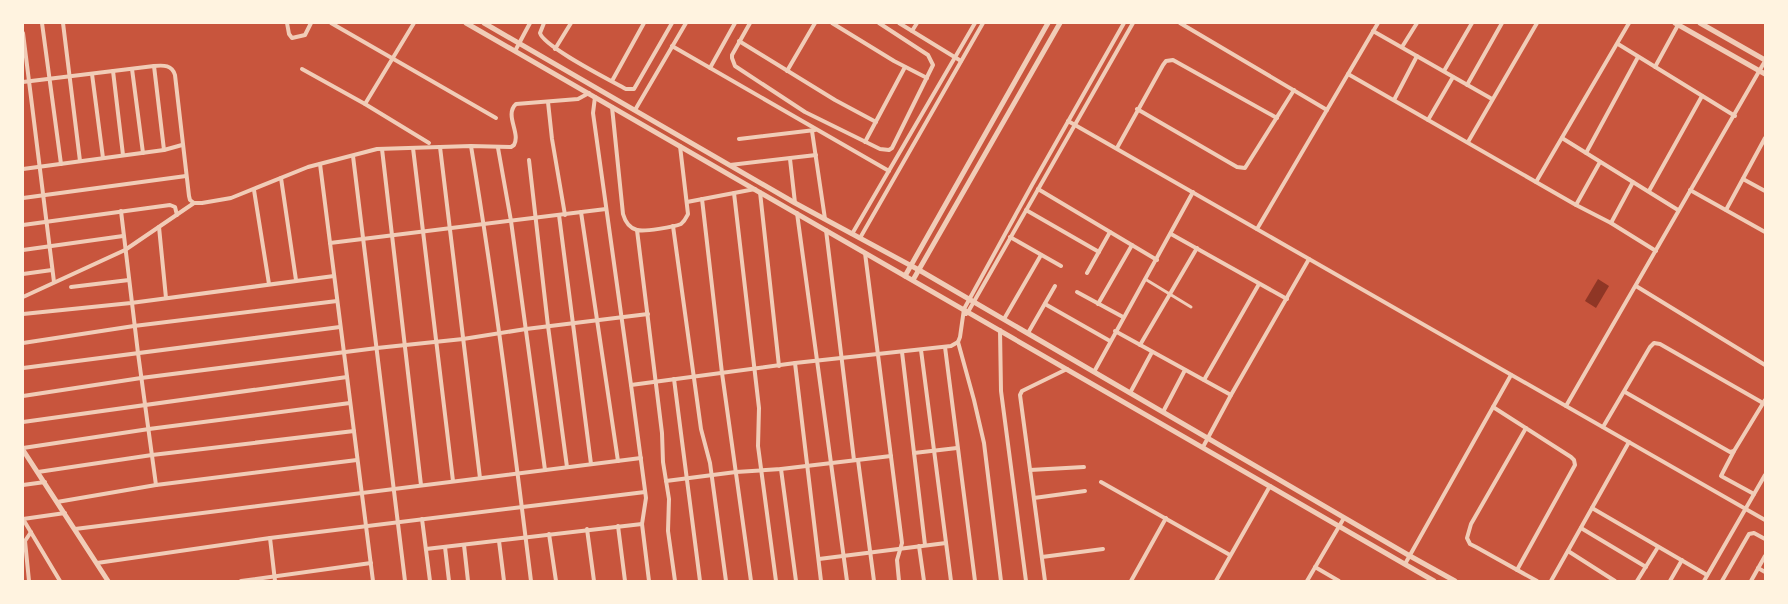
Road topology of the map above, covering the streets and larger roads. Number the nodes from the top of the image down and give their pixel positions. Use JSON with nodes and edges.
{"nodes":[{"id":1,"x":42,"y":23,"type":"edge"},
{"id":2,"x":63,"y":23,"type":"edge"},
{"id":3,"x":287,"y":23,"type":"edge"},
{"id":4,"x":311,"y":23,"type":"edge"},
{"id":5,"x":331,"y":23,"type":"edge"},
{"id":6,"x":414,"y":23,"type":"edge"},
{"id":7,"x":466,"y":23,"type":"edge"},
{"id":8,"x":484,"y":23,"type":"edge"},
{"id":9,"x":530,"y":23,"type":"edge"},
{"id":10,"x":544,"y":23,"type":"edge"},
{"id":11,"x":571,"y":23,"type":"edge"},
{"id":12,"x":644,"y":23,"type":"edge"},
{"id":13,"x":672,"y":23,"type":"edge"},
{"id":14,"x":686,"y":23,"type":"edge"},
{"id":15,"x":735,"y":23,"type":"edge"},
{"id":16,"x":750,"y":23,"type":"edge"},
{"id":17,"x":815,"y":23,"type":"edge"},
{"id":18,"x":832,"y":23,"type":"edge"},
{"id":19,"x":879,"y":23,"type":"edge"},
{"id":20,"x":899,"y":23,"type":"edge"},
{"id":21,"x":917,"y":23,"type":"edge"},
{"id":22,"x":974,"y":23,"type":"edge"},
{"id":23,"x":983,"y":23,"type":"edge"},
{"id":24,"x":1048,"y":23,"type":"edge"},
{"id":25,"x":1060,"y":23,"type":"edge"},
{"id":26,"x":1124,"y":23,"type":"edge"},
{"id":27,"x":1133,"y":23,"type":"edge"},
{"id":28,"x":1180,"y":23,"type":"edge"},
{"id":29,"x":1378,"y":23,"type":"edge"},
{"id":30,"x":1416,"y":23,"type":"edge"},
{"id":31,"x":1471,"y":23,"type":"edge"},
{"id":32,"x":1502,"y":23,"type":"edge"},
{"id":33,"x":1537,"y":23,"type":"edge"},
{"id":34,"x":1629,"y":23,"type":"edge"},
{"id":35,"x":1700,"y":23,"type":"edge"},
{"id":36,"x":1676,"y":24,"type":"edge"},
{"id":37,"x":1373,"y":30,"type":"junction"},
{"id":38,"x":912,"y":31,"type":"junction"},
{"id":39,"x":23,"y":33,"type":"edge"},
{"id":40,"x":739,"y":41,"type":"junction"},
{"id":41,"x":519,"y":43,"type":"junction"},
{"id":42,"x":1618,"y":44,"type":"junction"},
{"id":43,"x":672,"y":46,"type":"junction"},
{"id":44,"x":1402,"y":47,"type":"junction"},
{"id":45,"x":556,"y":49,"type":"junction"},
{"id":46,"x":515,"y":51,"type":"junction"},
{"id":47,"x":1417,"y":56,"type":"junction"},
{"id":48,"x":955,"y":57,"type":"junction"},
{"id":49,"x":1638,"y":57,"type":"junction"},
{"id":50,"x":394,"y":59,"type":"junction"},
{"id":51,"x":961,"y":61,"type":"junction"},
{"id":52,"x":1765,"y":61,"type":"edge"},
{"id":53,"x":154,"y":66,"type":"junction"},
{"id":54,"x":906,"y":67,"type":"junction"},
{"id":55,"x":1655,"y":67,"type":"junction"},
{"id":56,"x":710,"y":68,"type":"junction"},
{"id":57,"x":132,"y":69,"type":"junction"},
{"id":58,"x":302,"y":69,"type":"dead end"},
{"id":59,"x":113,"y":71,"type":"junction"},
{"id":60,"x":787,"y":71,"type":"junction"},
{"id":61,"x":1444,"y":71,"type":"junction"},
{"id":62,"x":1760,"y":71,"type":"junction"},
{"id":63,"x":92,"y":74,"type":"junction"},
{"id":64,"x":1348,"y":74,"type":"junction"},
{"id":65,"x":1765,"y":74,"type":"edge"},
{"id":66,"x":70,"y":77,"type":"junction"},
{"id":67,"x":1453,"y":77,"type":"junction"},
{"id":68,"x":928,"y":78,"type":"junction"},
{"id":69,"x":50,"y":79,"type":"junction"},
{"id":70,"x":29,"y":81,"type":"junction"},
{"id":71,"x":612,"y":81,"type":"junction"},
{"id":72,"x":23,"y":82,"type":"edge"},
{"id":73,"x":1467,"y":85,"type":"junction"},
{"id":74,"x":1294,"y":90,"type":"junction"},
{"id":75,"x":588,"y":93,"type":"junction"},
{"id":76,"x":1702,"y":96,"type":"junction"},
{"id":77,"x":594,"y":97,"type":"junction"},
{"id":78,"x":1492,"y":99,"type":"junction"},
{"id":79,"x":1394,"y":100,"type":"junction"},
{"id":80,"x":548,"y":102,"type":"junction"},
{"id":81,"x":365,"y":104,"type":"junction"},
{"id":82,"x":612,"y":107,"type":"junction"},
{"id":83,"x":1137,"y":109,"type":"junction"},
{"id":84,"x":635,"y":110,"type":"junction"},
{"id":85,"x":1327,"y":110,"type":"junction"},
{"id":86,"x":1735,"y":116,"type":"junction"},
{"id":87,"x":496,"y":118,"type":"dead end"},
{"id":88,"x":1277,"y":118,"type":"junction"},
{"id":89,"x":1428,"y":120,"type":"junction"},
{"id":90,"x":1068,"y":121,"type":"junction"},
{"id":91,"x":876,"y":122,"type":"junction"},
{"id":92,"x":1075,"y":124,"type":"junction"},
{"id":93,"x":818,"y":130,"type":"junction"},
{"id":94,"x":812,"y":131,"type":"junction"},
{"id":95,"x":1562,"y":138,"type":"junction"},
{"id":96,"x":1765,"y":138,"type":"edge"},
{"id":97,"x":740,"y":139,"type":"dead end"},
{"id":98,"x":865,"y":142,"type":"junction"},
{"id":99,"x":1468,"y":142,"type":"junction"},
{"id":100,"x":429,"y":143,"type":"dead end"},
{"id":101,"x":182,"y":145,"type":"junction"},
{"id":102,"x":471,"y":146,"type":"junction"},
{"id":103,"x":680,"y":146,"type":"junction"},
{"id":104,"x":440,"y":147,"type":"junction"},
{"id":105,"x":413,"y":148,"type":"junction"},
{"id":106,"x":498,"y":148,"type":"junction"},
{"id":107,"x":1117,"y":148,"type":"junction"},
{"id":108,"x":382,"y":149,"type":"junction"},
{"id":109,"x":164,"y":150,"type":"junction"},
{"id":110,"x":143,"y":153,"type":"junction"},
{"id":111,"x":1586,"y":153,"type":"junction"},
{"id":112,"x":123,"y":155,"type":"junction"},
{"id":113,"x":816,"y":155,"type":"junction"},
{"id":114,"x":353,"y":156,"type":"junction"},
{"id":115,"x":103,"y":158,"type":"junction"},
{"id":116,"x":790,"y":159,"type":"junction"},
{"id":117,"x":530,"y":160,"type":"dead end"},
{"id":118,"x":80,"y":161,"type":"junction"},
{"id":119,"x":1600,"y":162,"type":"junction"},
{"id":120,"x":61,"y":164,"type":"junction"},
{"id":121,"x":320,"y":164,"type":"junction"},
{"id":122,"x":729,"y":165,"type":"junction"},
{"id":123,"x":40,"y":167,"type":"junction"},
{"id":124,"x":23,"y":170,"type":"edge"},
{"id":125,"x":889,"y":171,"type":"junction"},
{"id":126,"x":186,"y":176,"type":"junction"},
{"id":127,"x":281,"y":178,"type":"junction"},
{"id":128,"x":1743,"y":179,"type":"junction"},
{"id":129,"x":1536,"y":182,"type":"junction"},
{"id":130,"x":1633,"y":182,"type":"junction"},
{"id":131,"x":1038,"y":189,"type":"junction"},
{"id":132,"x":254,"y":190,"type":"junction"},
{"id":133,"x":1690,"y":190,"type":"junction"},
{"id":134,"x":758,"y":191,"type":"junction"},
{"id":135,"x":1649,"y":191,"type":"junction"},
{"id":136,"x":1765,"y":191,"type":"edge"},
{"id":137,"x":1193,"y":192,"type":"junction"},
{"id":138,"x":734,"y":193,"type":"junction"},
{"id":139,"x":43,"y":195,"type":"junction"},
{"id":140,"x":23,"y":198,"type":"edge"},
{"id":141,"x":702,"y":199,"type":"junction"},
{"id":142,"x":687,"y":202,"type":"junction"},
{"id":143,"x":194,"y":203,"type":"junction"},
{"id":144,"x":795,"y":203,"type":"junction"},
{"id":145,"x":1576,"y":205,"type":"junction"},
{"id":146,"x":606,"y":209,"type":"junction"},
{"id":147,"x":1026,"y":210,"type":"junction"},
{"id":148,"x":1678,"y":210,"type":"junction"},
{"id":149,"x":1726,"y":210,"type":"junction"},
{"id":150,"x":121,"y":212,"type":"junction"},
{"id":151,"x":581,"y":212,"type":"junction"},
{"id":152,"x":177,"y":214,"type":"junction"},
{"id":153,"x":797,"y":214,"type":"junction"},
{"id":154,"x":559,"y":215,"type":"junction"},
{"id":155,"x":565,"y":215,"type":"junction"},
{"id":156,"x":536,"y":218,"type":"junction"},
{"id":157,"x":825,"y":219,"type":"junction"},
{"id":158,"x":511,"y":221,"type":"junction"},
{"id":159,"x":47,"y":222,"type":"junction"},
{"id":160,"x":1611,"y":223,"type":"junction"},
{"id":161,"x":484,"y":224,"type":"junction"},
{"id":162,"x":23,"y":225,"type":"edge"},
{"id":163,"x":159,"y":226,"type":"junction"},
{"id":164,"x":673,"y":226,"type":"junction"},
{"id":165,"x":449,"y":229,"type":"junction"},
{"id":166,"x":1257,"y":229,"type":"junction"},
{"id":167,"x":637,"y":230,"type":"junction"},
{"id":168,"x":826,"y":230,"type":"junction"},
{"id":169,"x":423,"y":232,"type":"junction"},
{"id":170,"x":1110,"y":232,"type":"junction"},
{"id":171,"x":1765,"y":232,"type":"edge"},
{"id":172,"x":852,"y":234,"type":"junction"},
{"id":173,"x":1171,"y":234,"type":"junction"},
{"id":174,"x":392,"y":235,"type":"junction"},
{"id":175,"x":123,"y":236,"type":"junction"},
{"id":176,"x":1010,"y":237,"type":"junction"},
{"id":177,"x":363,"y":238,"type":"junction"},
{"id":178,"x":860,"y":238,"type":"junction"},
{"id":179,"x":330,"y":243,"type":"junction"},
{"id":180,"x":50,"y":245,"type":"junction"},
{"id":181,"x":1132,"y":245,"type":"junction"},
{"id":182,"x":1197,"y":248,"type":"junction"},
{"id":183,"x":23,"y":250,"type":"edge"},
{"id":184,"x":125,"y":250,"type":"junction"},
{"id":185,"x":1099,"y":252,"type":"junction"},
{"id":186,"x":1656,"y":252,"type":"junction"},
{"id":187,"x":865,"y":253,"type":"junction"},
{"id":188,"x":1041,"y":255,"type":"junction"},
{"id":189,"x":1309,"y":259,"type":"junction"},
{"id":190,"x":1157,"y":260,"type":"junction"},
{"id":191,"x":911,"y":265,"type":"junction"},
{"id":192,"x":1061,"y":266,"type":"dead end"},
{"id":193,"x":52,"y":270,"type":"junction"},
{"id":194,"x":919,"y":270,"type":"junction"},
{"id":195,"x":1087,"y":273,"type":"dead end"},
{"id":196,"x":23,"y":274,"type":"edge"},
{"id":197,"x":334,"y":276,"type":"junction"},
{"id":198,"x":906,"y":276,"type":"junction"},
{"id":199,"x":1145,"y":279,"type":"junction"},
{"id":200,"x":129,"y":280,"type":"junction"},
{"id":201,"x":296,"y":280,"type":"junction"},
{"id":202,"x":913,"y":280,"type":"junction"},
{"id":203,"x":54,"y":282,"type":"junction"},
{"id":204,"x":269,"y":284,"type":"junction"},
{"id":205,"x":1259,"y":284,"type":"junction"},
{"id":206,"x":1055,"y":286,"type":"dead end"},
{"id":207,"x":1636,"y":286,"type":"junction"},
{"id":208,"x":71,"y":287,"type":"dead end"},
{"id":209,"x":1077,"y":292,"type":"dead end"},
{"id":210,"x":1168,"y":294,"type":"junction"},
{"id":211,"x":23,"y":297,"type":"edge"},
{"id":212,"x":166,"y":298,"type":"junction"},
{"id":213,"x":1287,"y":299,"type":"junction"},
{"id":214,"x":972,"y":300,"type":"junction"},
{"id":215,"x":337,"y":301,"type":"junction"},
{"id":216,"x":131,"y":303,"type":"junction"},
{"id":217,"x":1045,"y":304,"type":"junction"},
{"id":218,"x":1098,"y":304,"type":"junction"},
{"id":219,"x":1191,"y":307,"type":"dead end"},
{"id":220,"x":965,"y":312,"type":"junction"},
{"id":221,"x":23,"y":314,"type":"edge"},
{"id":222,"x":648,"y":314,"type":"junction"},
{"id":223,"x":621,"y":317,"type":"junction"},
{"id":224,"x":1123,"y":318,"type":"junction"},
{"id":225,"x":1004,"y":319,"type":"junction"},
{"id":226,"x":597,"y":321,"type":"junction"},
{"id":227,"x":572,"y":324,"type":"junction"},
{"id":228,"x":134,"y":326,"type":"junction"},
{"id":229,"x":548,"y":326,"type":"junction"},
{"id":230,"x":340,"y":327,"type":"junction"},
{"id":231,"x":526,"y":329,"type":"junction"},
{"id":232,"x":1000,"y":330,"type":"junction"},
{"id":233,"x":1115,"y":331,"type":"junction"},
{"id":234,"x":1028,"y":333,"type":"junction"},
{"id":235,"x":499,"y":334,"type":"junction"},
{"id":236,"x":463,"y":339,"type":"junction"},
{"id":237,"x":1110,"y":341,"type":"junction"},
{"id":238,"x":23,"y":342,"type":"edge"},
{"id":239,"x":435,"y":342,"type":"junction"},
{"id":240,"x":958,"y":342,"type":"junction"},
{"id":241,"x":404,"y":345,"type":"junction"},
{"id":242,"x":1140,"y":345,"type":"junction"},
{"id":243,"x":945,"y":347,"type":"junction"},
{"id":244,"x":376,"y":348,"type":"junction"},
{"id":245,"x":921,"y":350,"type":"junction"},
{"id":246,"x":344,"y":352,"type":"junction"},
{"id":247,"x":902,"y":352,"type":"junction"},
{"id":248,"x":1152,"y":352,"type":"junction"},
{"id":249,"x":138,"y":353,"type":"junction"},
{"id":250,"x":878,"y":354,"type":"junction"},
{"id":251,"x":841,"y":358,"type":"junction"},
{"id":252,"x":816,"y":361,"type":"junction"},
{"id":253,"x":795,"y":363,"type":"junction"},
{"id":254,"x":1765,"y":365,"type":"edge"},
{"id":255,"x":779,"y":366,"type":"junction"},
{"id":256,"x":23,"y":368,"type":"edge"},
{"id":257,"x":755,"y":369,"type":"junction"},
{"id":258,"x":1067,"y":369,"type":"junction"},
{"id":259,"x":1185,"y":370,"type":"junction"},
{"id":260,"x":1094,"y":372,"type":"junction"},
{"id":261,"x":722,"y":373,"type":"junction"},
{"id":262,"x":1511,"y":375,"type":"junction"},
{"id":263,"x":347,"y":377,"type":"junction"},
{"id":264,"x":693,"y":377,"type":"junction"},
{"id":265,"x":141,"y":378,"type":"junction"},
{"id":266,"x":674,"y":379,"type":"junction"},
{"id":267,"x":1204,"y":380,"type":"junction"},
{"id":268,"x":656,"y":382,"type":"junction"},
{"id":269,"x":631,"y":385,"type":"junction"},
{"id":270,"x":1625,"y":392,"type":"junction"},
{"id":271,"x":1130,"y":393,"type":"junction"},
{"id":272,"x":1231,"y":395,"type":"junction"},
{"id":273,"x":23,"y":396,"type":"edge"},
{"id":274,"x":1764,"y":401,"type":"edge"},
{"id":275,"x":350,"y":403,"type":"junction"},
{"id":276,"x":145,"y":404,"type":"junction"},
{"id":277,"x":1566,"y":406,"type":"junction"},
{"id":278,"x":1493,"y":407,"type":"junction"},
{"id":279,"x":1163,"y":412,"type":"junction"},
{"id":280,"x":23,"y":422,"type":"edge"},
{"id":281,"x":1603,"y":427,"type":"junction"},
{"id":282,"x":1526,"y":428,"type":"junction"},
{"id":283,"x":149,"y":429,"type":"junction"},
{"id":284,"x":354,"y":431,"type":"junction"},
{"id":285,"x":1208,"y":438,"type":"junction"},
{"id":286,"x":1629,"y":442,"type":"junction"},
{"id":287,"x":1203,"y":447,"type":"junction"},
{"id":288,"x":957,"y":448,"type":"junction"},
{"id":289,"x":23,"y":449,"type":"edge"},
{"id":290,"x":934,"y":451,"type":"junction"},
{"id":291,"x":1734,"y":451,"type":"junction"},
{"id":292,"x":914,"y":453,"type":"junction"},
{"id":293,"x":152,"y":455,"type":"junction"},
{"id":294,"x":891,"y":456,"type":"junction"},
{"id":295,"x":640,"y":458,"type":"junction"},
{"id":296,"x":357,"y":460,"type":"junction"},
{"id":297,"x":856,"y":460,"type":"junction"},
{"id":298,"x":618,"y":461,"type":"junction"},
{"id":299,"x":831,"y":463,"type":"junction"},
{"id":300,"x":591,"y":464,"type":"junction"},
{"id":301,"x":809,"y":466,"type":"junction"},
{"id":302,"x":567,"y":467,"type":"junction"},
{"id":303,"x":1084,"y":467,"type":"dead end"},
{"id":304,"x":781,"y":468,"type":"junction"},
{"id":305,"x":545,"y":470,"type":"junction"},
{"id":306,"x":762,"y":470,"type":"junction"},
{"id":307,"x":1030,"y":470,"type":"junction"},
{"id":308,"x":38,"y":472,"type":"junction"},
{"id":309,"x":736,"y":472,"type":"junction"},
{"id":310,"x":519,"y":473,"type":"junction"},
{"id":311,"x":711,"y":475,"type":"junction"},
{"id":312,"x":1765,"y":475,"type":"edge"},
{"id":313,"x":480,"y":478,"type":"junction"},
{"id":314,"x":686,"y":478,"type":"junction"},
{"id":315,"x":452,"y":481,"type":"junction"},
{"id":316,"x":666,"y":481,"type":"junction"},
{"id":317,"x":45,"y":482,"type":"junction"},
{"id":318,"x":1101,"y":482,"type":"dead end"},
{"id":319,"x":23,"y":485,"type":"edge"},
{"id":320,"x":156,"y":485,"type":"junction"},
{"id":321,"x":421,"y":485,"type":"junction"},
{"id":322,"x":1270,"y":486,"type":"junction"},
{"id":323,"x":394,"y":489,"type":"junction"},
{"id":324,"x":1085,"y":491,"type":"dead end"},
{"id":325,"x":645,"y":492,"type":"junction"},
{"id":326,"x":362,"y":493,"type":"junction"},
{"id":327,"x":1754,"y":494,"type":"junction"},
{"id":328,"x":1034,"y":498,"type":"junction"},
{"id":329,"x":57,"y":502,"type":"junction"},
{"id":330,"x":522,"y":507,"type":"junction"},
{"id":331,"x":1592,"y":508,"type":"junction"},
{"id":332,"x":1745,"y":509,"type":"junction"},
{"id":333,"x":64,"y":513,"type":"junction"},
{"id":334,"x":1166,"y":518,"type":"junction"},
{"id":335,"x":1344,"y":518,"type":"junction"},
{"id":336,"x":422,"y":519,"type":"junction"},
{"id":337,"x":1765,"y":520,"type":"edge"},
{"id":338,"x":398,"y":522,"type":"junction"},
{"id":339,"x":642,"y":524,"type":"junction"},
{"id":340,"x":366,"y":526,"type":"junction"},
{"id":341,"x":618,"y":526,"type":"junction"},
{"id":342,"x":1339,"y":526,"type":"junction"},
{"id":343,"x":1581,"y":528,"type":"junction"},
{"id":344,"x":75,"y":529,"type":"junction"},
{"id":345,"x":587,"y":529,"type":"junction"},
{"id":346,"x":31,"y":532,"type":"junction"},
{"id":347,"x":550,"y":534,"type":"junction"},
{"id":348,"x":525,"y":537,"type":"junction"},
{"id":349,"x":270,"y":538,"type":"junction"},
{"id":350,"x":1765,"y":539,"type":"edge"},
{"id":351,"x":499,"y":541,"type":"junction"},
{"id":352,"x":946,"y":543,"type":"junction"},
{"id":353,"x":464,"y":545,"type":"junction"},
{"id":354,"x":925,"y":545,"type":"junction"},
{"id":355,"x":919,"y":546,"type":"junction"},
{"id":356,"x":1658,"y":546,"type":"junction"},
{"id":357,"x":445,"y":547,"type":"junction"},
{"id":358,"x":901,"y":548,"type":"junction"},
{"id":359,"x":426,"y":549,"type":"junction"},
{"id":360,"x":1103,"y":549,"type":"dead end"},
{"id":361,"x":1568,"y":551,"type":"junction"},
{"id":362,"x":870,"y":553,"type":"junction"},
{"id":363,"x":1230,"y":555,"type":"junction"},
{"id":364,"x":844,"y":556,"type":"junction"},
{"id":365,"x":1410,"y":556,"type":"junction"},
{"id":366,"x":1765,"y":556,"type":"edge"},
{"id":367,"x":1042,"y":557,"type":"junction"},
{"id":368,"x":819,"y":559,"type":"junction"},
{"id":369,"x":1682,"y":560,"type":"junction"},
{"id":370,"x":96,"y":563,"type":"junction"},
{"id":371,"x":371,"y":563,"type":"junction"},
{"id":372,"x":1405,"y":564,"type":"junction"},
{"id":373,"x":1315,"y":567,"type":"junction"},
{"id":374,"x":1646,"y":567,"type":"junction"},
{"id":375,"x":1758,"y":568,"type":"junction"},
{"id":376,"x":1517,"y":570,"type":"junction"},
{"id":377,"x":1765,"y":572,"type":"edge"},
{"id":378,"x":1707,"y":575,"type":"junction"},
{"id":379,"x":275,"y":576,"type":"junction"},
{"id":380,"x":29,"y":581,"type":"edge"},
{"id":381,"x":60,"y":581,"type":"edge"},
{"id":382,"x":108,"y":581,"type":"edge"},
{"id":383,"x":241,"y":581,"type":"edge"},
{"id":384,"x":275,"y":581,"type":"edge"},
{"id":385,"x":374,"y":581,"type":"edge"},
{"id":386,"x":405,"y":581,"type":"edge"},
{"id":387,"x":430,"y":581,"type":"edge"},
{"id":388,"x":450,"y":581,"type":"edge"},
{"id":389,"x":468,"y":581,"type":"edge"},
{"id":390,"x":504,"y":581,"type":"edge"},
{"id":391,"x":531,"y":581,"type":"edge"},
{"id":392,"x":556,"y":581,"type":"edge"},
{"id":393,"x":594,"y":581,"type":"edge"},
{"id":394,"x":624,"y":581,"type":"edge"},
{"id":395,"x":649,"y":581,"type":"edge"},
{"id":396,"x":675,"y":581,"type":"edge"},
{"id":397,"x":700,"y":581,"type":"edge"},
{"id":398,"x":726,"y":581,"type":"edge"},
{"id":399,"x":751,"y":581,"type":"edge"},
{"id":400,"x":776,"y":581,"type":"edge"},
{"id":401,"x":796,"y":581,"type":"edge"},
{"id":402,"x":822,"y":581,"type":"edge"},
{"id":403,"x":847,"y":581,"type":"edge"},
{"id":404,"x":874,"y":581,"type":"edge"},
{"id":405,"x":899,"y":581,"type":"edge"},
{"id":406,"x":924,"y":581,"type":"edge"},
{"id":407,"x":951,"y":581,"type":"edge"},
{"id":408,"x":975,"y":581,"type":"edge"},
{"id":409,"x":1001,"y":581,"type":"edge"},
{"id":410,"x":1026,"y":581,"type":"edge"},
{"id":411,"x":1044,"y":581,"type":"edge"},
{"id":412,"x":1131,"y":581,"type":"edge"},
{"id":413,"x":1216,"y":581,"type":"edge"},
{"id":414,"x":1307,"y":581,"type":"edge"},
{"id":415,"x":1339,"y":581,"type":"edge"},
{"id":416,"x":1434,"y":581,"type":"edge"},
{"id":417,"x":1455,"y":581,"type":"edge"},
{"id":418,"x":1537,"y":581,"type":"edge"},
{"id":419,"x":1551,"y":581,"type":"edge"},
{"id":420,"x":1615,"y":581,"type":"edge"},
{"id":421,"x":1637,"y":581,"type":"edge"},
{"id":422,"x":1670,"y":581,"type":"edge"},
{"id":423,"x":1704,"y":581,"type":"edge"},
{"id":424,"x":1722,"y":581,"type":"edge"},
{"id":425,"x":1751,"y":581,"type":"edge"}],
"edges":[{"from":1,"to":69,"type":"street"},
{"from":2,"to":66,"type":"street"},
{"from":3,"to":4,"type":"street"},
{"from":5,"to":50,"type":"street"},
{"from":6,"to":50,"type":"street"},
{"from":7,"to":46,"type":"street"},
{"from":8,"to":41,"type":"street"},
{"from":9,"to":41,"type":"street"},
{"from":10,"to":45,"type":"street"},
{"from":11,"to":45,"type":"street"},
{"from":12,"to":71,"type":"street"},
{"from":13,"to":71,"type":"street"},
{"from":14,"to":43,"type":"street"},
{"from":15,"to":56,"type":"street"},
{"from":16,"to":40,"type":"street"},
{"from":17,"to":60,"type":"street"},
{"from":18,"to":54,"type":"street"},
{"from":19,"to":68,"type":"street"},
{"from":20,"to":38,"type":"street"},
{"from":21,"to":38,"type":"street"},
{"from":22,"to":48,"type":"street"},
{"from":23,"to":51,"type":"street"},
{"from":24,"to":191,"type":"street"},
{"from":25,"to":194,"type":"street"},
{"from":26,"to":90,"type":"street"},
{"from":27,"to":92,"type":"street"},
{"from":28,"to":74,"type":"street"},
{"from":29,"to":37,"type":"street"},
{"from":30,"to":44,"type":"street"},
{"from":31,"to":61,"type":"street"},
{"from":32,"to":73,"type":"street"},
{"from":33,"to":78,"type":"street"},
{"from":34,"to":42,"type":"street"},
{"from":35,"to":52,"type":"street"},
{"from":36,"to":55,"type":"street"},
{"from":36,"to":62,"type":"street"},
{"from":37,"to":44,"type":"street"},
{"from":37,"to":64,"type":"street"},
{"from":38,"to":48,"type":"street"},
{"from":39,"to":70,"type":"street"},
{"from":40,"to":60,"type":"street"},
{"from":40,"to":98,"type":"street"},
{"from":41,"to":46,"type":"street"},
{"from":41,"to":84,"type":"street"},
{"from":42,"to":49,"type":"street"},
{"from":42,"to":95,"type":"street"},
{"from":43,"to":56,"type":"street"},
{"from":43,"to":84,"type":"street"},
{"from":44,"to":47,"type":"street"},
{"from":45,"to":71,"type":"street"},
{"from":46,"to":75,"type":"street"},
{"from":47,"to":61,"type":"street"},
{"from":47,"to":79,"type":"street"},
{"from":48,"to":51,"type":"street"},
{"from":48,"to":125,"type":"street"},
{"from":49,"to":55,"type":"street"},
{"from":49,"to":111,"type":"street"},
{"from":50,"to":81,"type":"street"},
{"from":50,"to":87,"type":"street"},
{"from":51,"to":178,"type":"street"},
{"from":52,"to":62,"type":"street"},
{"from":53,"to":57,"type":"street"},
{"from":53,"to":101,"type":"street"},
{"from":53,"to":109,"type":"street"},
{"from":54,"to":68,"type":"street"},
{"from":54,"to":91,"type":"street"},
{"from":55,"to":76,"type":"street"},
{"from":56,"to":93,"type":"street"},
{"from":57,"to":59,"type":"street"},
{"from":57,"to":110,"type":"street"},
{"from":58,"to":81,"type":"street"},
{"from":59,"to":63,"type":"street"},
{"from":59,"to":112,"type":"street"},
{"from":60,"to":91,"type":"street"},
{"from":61,"to":67,"type":"street"},
{"from":62,"to":65,"type":"street"},
{"from":62,"to":86,"type":"street"},
{"from":63,"to":66,"type":"street"},
{"from":63,"to":115,"type":"street"},
{"from":64,"to":79,"type":"street"},
{"from":64,"to":85,"type":"street"},
{"from":66,"to":69,"type":"street"},
{"from":66,"to":118,"type":"street"},
{"from":67,"to":73,"type":"street"},
{"from":67,"to":89,"type":"street"},
{"from":68,"to":98,"type":"street"},
{"from":69,"to":70,"type":"street"},
{"from":69,"to":120,"type":"street"},
{"from":70,"to":72,"type":"street"},
{"from":70,"to":123,"type":"street"},
{"from":73,"to":78,"type":"street"},
{"from":74,"to":85,"type":"street"},
{"from":74,"to":88,"type":"street"},
{"from":75,"to":77,"type":"street"},
{"from":75,"to":80,"type":"street"},
{"from":76,"to":86,"type":"street"},
{"from":76,"to":135,"type":"street"},
{"from":77,"to":82,"type":"street"},
{"from":77,"to":146,"type":"street"},
{"from":78,"to":99,"type":"street"},
{"from":79,"to":89,"type":"street"},
{"from":80,"to":106,"type":"street"},
{"from":80,"to":155,"type":"street"},
{"from":81,"to":100,"type":"street"},
{"from":82,"to":103,"type":"street"},
{"from":82,"to":167,"type":"street"},
{"from":83,"to":88,"type":"street"},
{"from":83,"to":88,"type":"street"},
{"from":83,"to":107,"type":"street"},
{"from":84,"to":122,"type":"street"},
{"from":85,"to":166,"type":"street"},
{"from":86,"to":133,"type":"street"},
{"from":89,"to":99,"type":"street"},
{"from":90,"to":92,"type":"street"},
{"from":90,"to":214,"type":"street"},
{"from":91,"to":98,"type":"street"},
{"from":92,"to":107,"type":"street"},
{"from":92,"to":131,"type":"street"},
{"from":93,"to":94,"type":"street"},
{"from":93,"to":125,"type":"street"},
{"from":94,"to":97,"type":"street"},
{"from":94,"to":113,"type":"street"},
{"from":95,"to":111,"type":"street"},
{"from":95,"to":129,"type":"street"},
{"from":96,"to":128,"type":"street"},
{"from":99,"to":129,"type":"street"},
{"from":101,"to":109,"type":"street"},
{"from":101,"to":126,"type":"street"},
{"from":102,"to":104,"type":"street"},
{"from":102,"to":106,"type":"street"},
{"from":102,"to":161,"type":"street"},
{"from":103,"to":134,"type":"street"},
{"from":103,"to":142,"type":"street"},
{"from":104,"to":105,"type":"street"},
{"from":104,"to":165,"type":"street"},
{"from":105,"to":108,"type":"street"},
{"from":105,"to":169,"type":"street"},
{"from":106,"to":158,"type":"street"},
{"from":107,"to":137,"type":"street"},
{"from":108,"to":114,"type":"street"},
{"from":108,"to":174,"type":"street"},
{"from":109,"to":110,"type":"street"},
{"from":110,"to":112,"type":"street"},
{"from":111,"to":119,"type":"street"},
{"from":112,"to":115,"type":"street"},
{"from":113,"to":116,"type":"street"},
{"from":113,"to":157,"type":"street"},
{"from":114,"to":121,"type":"street"},
{"from":114,"to":177,"type":"street"},
{"from":115,"to":118,"type":"street"},
{"from":116,"to":122,"type":"street"},
{"from":116,"to":144,"type":"street"},
{"from":117,"to":156,"type":"street"},
{"from":118,"to":120,"type":"street"},
{"from":119,"to":130,"type":"street"},
{"from":119,"to":145,"type":"street"},
{"from":120,"to":123,"type":"street"},
{"from":121,"to":127,"type":"street"},
{"from":121,"to":179,"type":"street"},
{"from":122,"to":144,"type":"street"},
{"from":123,"to":124,"type":"street"},
{"from":123,"to":139,"type":"street"},
{"from":125,"to":172,"type":"street"},
{"from":126,"to":139,"type":"street"},
{"from":126,"to":143,"type":"street"},
{"from":127,"to":132,"type":"street"},
{"from":127,"to":201,"type":"street"},
{"from":128,"to":136,"type":"street"},
{"from":128,"to":149,"type":"street"},
{"from":129,"to":145,"type":"street"},
{"from":130,"to":135,"type":"street"},
{"from":130,"to":160,"type":"street"},
{"from":131,"to":147,"type":"street"},
{"from":131,"to":170,"type":"street"},
{"from":132,"to":143,"type":"street"},
{"from":132,"to":204,"type":"street"},
{"from":133,"to":148,"type":"street"},
{"from":133,"to":149,"type":"street"},
{"from":134,"to":138,"type":"street"},
{"from":134,"to":153,"type":"street"},
{"from":134,"to":255,"type":"street"},
{"from":135,"to":148,"type":"street"},
{"from":137,"to":166,"type":"street"},
{"from":137,"to":173,"type":"street"},
{"from":138,"to":141,"type":"street"},
{"from":138,"to":257,"type":"street"},
{"from":139,"to":140,"type":"street"},
{"from":139,"to":159,"type":"street"},
{"from":141,"to":142,"type":"street"},
{"from":141,"to":261,"type":"street"},
{"from":142,"to":164,"type":"street"},
{"from":143,"to":152,"type":"street"},
{"from":144,"to":157,"type":"street"},
{"from":145,"to":160,"type":"street"},
{"from":146,"to":151,"type":"street"},
{"from":146,"to":223,"type":"street"},
{"from":147,"to":176,"type":"street"},
{"from":147,"to":185,"type":"street"},
{"from":148,"to":186,"type":"street"},
{"from":149,"to":171,"type":"street"},
{"from":150,"to":152,"type":"street"},
{"from":150,"to":159,"type":"street"},
{"from":150,"to":175,"type":"street"},
{"from":151,"to":155,"type":"street"},
{"from":151,"to":226,"type":"street"},
{"from":152,"to":163,"type":"street"},
{"from":153,"to":168,"type":"street"},
{"from":153,"to":252,"type":"street"},
{"from":154,"to":155,"type":"street"},
{"from":154,"to":156,"type":"street"},
{"from":154,"to":227,"type":"street"},
{"from":156,"to":158,"type":"street"},
{"from":156,"to":229,"type":"street"},
{"from":157,"to":172,"type":"street"},
{"from":158,"to":161,"type":"street"},
{"from":158,"to":231,"type":"street"},
{"from":159,"to":162,"type":"street"},
{"from":159,"to":180,"type":"street"},
{"from":160,"to":186,"type":"street"},
{"from":161,"to":165,"type":"street"},
{"from":161,"to":235,"type":"street"},
{"from":163,"to":184,"type":"street"},
{"from":163,"to":212,"type":"street"},
{"from":164,"to":167,"type":"street"},
{"from":164,"to":264,"type":"street"},
{"from":165,"to":169,"type":"street"},
{"from":165,"to":236,"type":"street"},
{"from":166,"to":189,"type":"street"},
{"from":167,"to":222,"type":"street"},
{"from":168,"to":187,"type":"street"},
{"from":168,"to":251,"type":"street"},
{"from":169,"to":174,"type":"street"},
{"from":169,"to":239,"type":"street"},
{"from":170,"to":181,"type":"street"},
{"from":170,"to":185,"type":"street"},
{"from":172,"to":178,"type":"street"},
{"from":173,"to":182,"type":"street"},
{"from":173,"to":190,"type":"street"},
{"from":174,"to":177,"type":"street"},
{"from":174,"to":241,"type":"street"},
{"from":175,"to":180,"type":"street"},
{"from":175,"to":184,"type":"street"},
{"from":176,"to":188,"type":"street"},
{"from":176,"to":214,"type":"street"},
{"from":177,"to":179,"type":"street"},
{"from":177,"to":244,"type":"street"},
{"from":178,"to":191,"type":"street"},
{"from":179,"to":197,"type":"street"},
{"from":180,"to":183,"type":"street"},
{"from":180,"to":193,"type":"street"},
{"from":181,"to":190,"type":"street"},
{"from":181,"to":218,"type":"street"},
{"from":182,"to":205,"type":"street"},
{"from":182,"to":210,"type":"street"},
{"from":184,"to":200,"type":"street"},
{"from":184,"to":203,"type":"street"},
{"from":185,"to":195,"type":"street"},
{"from":186,"to":207,"type":"street"},
{"from":187,"to":198,"type":"street"},
{"from":187,"to":250,"type":"street"},
{"from":188,"to":192,"type":"street"},
{"from":188,"to":225,"type":"street"},
{"from":189,"to":213,"type":"street"},
{"from":189,"to":262,"type":"street"},
{"from":190,"to":199,"type":"street"},
{"from":191,"to":194,"type":"street"},
{"from":191,"to":198,"type":"street"},
{"from":193,"to":196,"type":"street"},
{"from":193,"to":203,"type":"street"},
{"from":194,"to":202,"type":"street"},
{"from":194,"to":214,"type":"street"},
{"from":197,"to":201,"type":"street"},
{"from":197,"to":215,"type":"street"},
{"from":198,"to":202,"type":"street"},
{"from":199,"to":210,"type":"street"},
{"from":199,"to":224,"type":"street"},
{"from":200,"to":208,"type":"street"},
{"from":200,"to":216,"type":"street"},
{"from":201,"to":204,"type":"street"},
{"from":202,"to":220,"type":"street"},
{"from":203,"to":211,"type":"street"},
{"from":204,"to":212,"type":"street"},
{"from":205,"to":213,"type":"street"},
{"from":205,"to":267,"type":"street"},
{"from":206,"to":217,"type":"street"},
{"from":207,"to":254,"type":"street"},
{"from":207,"to":277,"type":"street"},
{"from":209,"to":218,"type":"street"},
{"from":210,"to":219,"type":"street"},
{"from":210,"to":242,"type":"street"},
{"from":212,"to":216,"type":"street"},
{"from":213,"to":272,"type":"street"},
{"from":214,"to":220,"type":"street"},
{"from":214,"to":225,"type":"street"},
{"from":215,"to":228,"type":"street"},
{"from":215,"to":230,"type":"street"},
{"from":216,"to":221,"type":"street"},
{"from":216,"to":228,"type":"street"},
{"from":217,"to":234,"type":"street"},
{"from":217,"to":237,"type":"street"},
{"from":218,"to":224,"type":"street"},
{"from":220,"to":232,"type":"street"},
{"from":220,"to":240,"type":"street"},
{"from":222,"to":223,"type":"street"},
{"from":222,"to":268,"type":"street"},
{"from":223,"to":226,"type":"street"},
{"from":223,"to":269,"type":"street"},
{"from":224,"to":233,"type":"street"},
{"from":225,"to":234,"type":"street"},
{"from":226,"to":227,"type":"street"},
{"from":226,"to":298,"type":"street"},
{"from":227,"to":229,"type":"street"},
{"from":227,"to":300,"type":"street"},
{"from":228,"to":238,"type":"street"},
{"from":228,"to":249,"type":"street"},
{"from":229,"to":231,"type":"street"},
{"from":229,"to":302,"type":"street"},
{"from":230,"to":246,"type":"street"},
{"from":230,"to":249,"type":"street"},
{"from":231,"to":235,"type":"street"},
{"from":231,"to":305,"type":"street"},
{"from":232,"to":258,"type":"street"},
{"from":232,"to":410,"type":"street"},
{"from":233,"to":237,"type":"street"},
{"from":233,"to":242,"type":"street"},
{"from":234,"to":260,"type":"street"},
{"from":235,"to":236,"type":"street"},
{"from":235,"to":310,"type":"street"},
{"from":236,"to":239,"type":"street"},
{"from":236,"to":313,"type":"street"},
{"from":237,"to":260,"type":"street"},
{"from":239,"to":241,"type":"street"},
{"from":239,"to":315,"type":"street"},
{"from":240,"to":243,"type":"street"},
{"from":240,"to":409,"type":"street"},
{"from":241,"to":244,"type":"street"},
{"from":241,"to":321,"type":"street"},
{"from":242,"to":248,"type":"street"},
{"from":243,"to":245,"type":"street"},
{"from":243,"to":288,"type":"street"},
{"from":244,"to":246,"type":"street"},
{"from":244,"to":323,"type":"street"},
{"from":245,"to":247,"type":"street"},
{"from":245,"to":290,"type":"street"},
{"from":246,"to":263,"type":"street"},
{"from":246,"to":265,"type":"street"},
{"from":247,"to":250,"type":"street"},
{"from":247,"to":292,"type":"street"},
{"from":248,"to":259,"type":"street"},
{"from":248,"to":271,"type":"street"},
{"from":249,"to":256,"type":"street"},
{"from":249,"to":265,"type":"street"},
{"from":250,"to":251,"type":"street"},
{"from":250,"to":294,"type":"street"},
{"from":251,"to":252,"type":"street"},
{"from":251,"to":297,"type":"street"},
{"from":252,"to":253,"type":"street"},
{"from":252,"to":299,"type":"street"},
{"from":253,"to":255,"type":"street"},
{"from":253,"to":301,"type":"street"},
{"from":255,"to":257,"type":"street"},
{"from":257,"to":261,"type":"street"},
{"from":257,"to":306,"type":"street"},
{"from":258,"to":287,"type":"street"},
{"from":258,"to":307,"type":"street"},
{"from":259,"to":267,"type":"street"},
{"from":259,"to":279,"type":"street"},
{"from":260,"to":271,"type":"street"},
{"from":261,"to":264,"type":"street"},
{"from":261,"to":309,"type":"street"},
{"from":262,"to":277,"type":"street"},
{"from":262,"to":278,"type":"street"},
{"from":263,"to":275,"type":"street"},
{"from":263,"to":276,"type":"street"},
{"from":264,"to":266,"type":"street"},
{"from":264,"to":311,"type":"street"},
{"from":265,"to":273,"type":"street"},
{"from":265,"to":276,"type":"street"},
{"from":266,"to":268,"type":"street"},
{"from":266,"to":314,"type":"street"},
{"from":267,"to":272,"type":"street"},
{"from":268,"to":269,"type":"street"},
{"from":268,"to":316,"type":"street"},
{"from":269,"to":295,"type":"street"},
{"from":270,"to":274,"type":"street"},
{"from":270,"to":281,"type":"street"},
{"from":270,"to":291,"type":"street"},
{"from":271,"to":279,"type":"street"},
{"from":272,"to":285,"type":"street"},
{"from":274,"to":291,"type":"street"},
{"from":275,"to":283,"type":"street"},
{"from":275,"to":284,"type":"street"},
{"from":276,"to":280,"type":"street"},
{"from":276,"to":283,"type":"street"},
{"from":277,"to":281,"type":"street"},
{"from":278,"to":282,"type":"street"},
{"from":278,"to":365,"type":"street"},
{"from":279,"to":285,"type":"street"},
{"from":281,"to":286,"type":"street"},
{"from":282,"to":376,"type":"street"},
{"from":282,"to":376,"type":"street"},
{"from":283,"to":289,"type":"street"},
{"from":283,"to":293,"type":"street"},
{"from":284,"to":293,"type":"street"},
{"from":284,"to":296,"type":"street"},
{"from":285,"to":287,"type":"street"},
{"from":285,"to":335,"type":"street"},
{"from":286,"to":331,"type":"street"},
{"from":286,"to":332,"type":"street"},
{"from":287,"to":322,"type":"street"},
{"from":288,"to":290,"type":"street"},
{"from":288,"to":408,"type":"street"},
{"from":289,"to":308,"type":"street"},
{"from":290,"to":292,"type":"street"},
{"from":290,"to":352,"type":"street"},
{"from":291,"to":327,"type":"street"},
{"from":292,"to":354,"type":"street"},
{"from":293,"to":308,"type":"street"},
{"from":293,"to":320,"type":"street"},
{"from":294,"to":297,"type":"street"},
{"from":294,"to":358,"type":"street"},
{"from":295,"to":298,"type":"street"},
{"from":295,"to":325,"type":"street"},
{"from":296,"to":320,"type":"street"},
{"from":296,"to":326,"type":"street"},
{"from":297,"to":299,"type":"street"},
{"from":297,"to":362,"type":"street"},
{"from":298,"to":300,"type":"street"},
{"from":299,"to":301,"type":"street"},
{"from":299,"to":364,"type":"street"},
{"from":300,"to":302,"type":"street"},
{"from":301,"to":304,"type":"street"},
{"from":301,"to":368,"type":"street"},
{"from":302,"to":305,"type":"street"},
{"from":303,"to":307,"type":"street"},
{"from":304,"to":306,"type":"street"},
{"from":304,"to":401,"type":"street"},
{"from":305,"to":310,"type":"street"},
{"from":306,"to":309,"type":"street"},
{"from":306,"to":400,"type":"street"},
{"from":307,"to":328,"type":"street"},
{"from":308,"to":317,"type":"street"},
{"from":309,"to":311,"type":"street"},
{"from":309,"to":399,"type":"street"},
{"from":310,"to":313,"type":"street"},
{"from":310,"to":330,"type":"street"},
{"from":311,"to":314,"type":"street"},
{"from":311,"to":398,"type":"street"},
{"from":312,"to":327,"type":"street"},
{"from":313,"to":315,"type":"street"},
{"from":314,"to":316,"type":"street"},
{"from":314,"to":397,"type":"street"},
{"from":315,"to":321,"type":"street"},
{"from":316,"to":396,"type":"street"},
{"from":317,"to":319,"type":"street"},
{"from":317,"to":329,"type":"street"},
{"from":318,"to":334,"type":"street"},
{"from":320,"to":329,"type":"street"},
{"from":321,"to":323,"type":"street"},
{"from":322,"to":342,"type":"street"},
{"from":322,"to":363,"type":"street"},
{"from":323,"to":326,"type":"street"},
{"from":323,"to":338,"type":"street"},
{"from":324,"to":328,"type":"street"},
{"from":325,"to":330,"type":"street"},
{"from":325,"to":339,"type":"street"},
{"from":326,"to":340,"type":"street"},
{"from":326,"to":344,"type":"street"},
{"from":327,"to":332,"type":"street"},
{"from":328,"to":367,"type":"street"},
{"from":329,"to":333,"type":"street"},
{"from":330,"to":336,"type":"street"},
{"from":330,"to":348,"type":"street"},
{"from":331,"to":343,"type":"street"},
{"from":331,"to":356,"type":"street"},
{"from":332,"to":337,"type":"street"},
{"from":332,"to":378,"type":"street"},
{"from":333,"to":344,"type":"street"},
{"from":333,"to":346,"type":"street"},
{"from":334,"to":363,"type":"street"},
{"from":334,"to":412,"type":"street"},
{"from":335,"to":342,"type":"street"},
{"from":335,"to":365,"type":"street"},
{"from":336,"to":338,"type":"street"},
{"from":336,"to":359,"type":"street"},
{"from":338,"to":340,"type":"street"},
{"from":338,"to":386,"type":"street"},
{"from":339,"to":341,"type":"street"},
{"from":339,"to":395,"type":"street"},
{"from":340,"to":349,"type":"street"},
{"from":340,"to":371,"type":"street"},
{"from":341,"to":345,"type":"street"},
{"from":341,"to":394,"type":"street"},
{"from":342,"to":372,"type":"street"},
{"from":342,"to":373,"type":"street"},
{"from":343,"to":361,"type":"street"},
{"from":343,"to":374,"type":"street"},
{"from":344,"to":370,"type":"street"},
{"from":345,"to":347,"type":"street"},
{"from":345,"to":393,"type":"street"},
{"from":346,"to":380,"type":"street"},
{"from":346,"to":381,"type":"street"},
{"from":347,"to":348,"type":"street"},
{"from":347,"to":392,"type":"street"},
{"from":348,"to":351,"type":"street"},
{"from":348,"to":391,"type":"street"},
{"from":349,"to":370,"type":"street"},
{"from":349,"to":379,"type":"street"},
{"from":350,"to":424,"type":"street"},
{"from":351,"to":353,"type":"street"},
{"from":351,"to":390,"type":"street"},
{"from":352,"to":354,"type":"street"},
{"from":352,"to":407,"type":"street"},
{"from":353,"to":357,"type":"street"},
{"from":353,"to":389,"type":"street"},
{"from":354,"to":355,"type":"street"},
{"from":355,"to":358,"type":"street"},
{"from":355,"to":406,"type":"street"},
{"from":356,"to":369,"type":"street"},
{"from":356,"to":374,"type":"street"},
{"from":357,"to":359,"type":"street"},
{"from":357,"to":388,"type":"street"},
{"from":358,"to":362,"type":"street"},
{"from":358,"to":405,"type":"street"},
{"from":359,"to":387,"type":"street"},
{"from":360,"to":367,"type":"street"},
{"from":361,"to":419,"type":"street"},
{"from":361,"to":420,"type":"street"},
{"from":362,"to":364,"type":"street"},
{"from":362,"to":404,"type":"street"},
{"from":363,"to":413,"type":"street"},
{"from":364,"to":368,"type":"street"},
{"from":364,"to":403,"type":"street"},
{"from":365,"to":372,"type":"street"},
{"from":365,"to":417,"type":"street"},
{"from":366,"to":375,"type":"street"},
{"from":367,"to":411,"type":"street"},
{"from":368,"to":402,"type":"street"},
{"from":369,"to":378,"type":"street"},
{"from":369,"to":422,"type":"street"},
{"from":370,"to":382,"type":"street"},
{"from":371,"to":379,"type":"street"},
{"from":371,"to":385,"type":"street"},
{"from":372,"to":416,"type":"street"},
{"from":373,"to":414,"type":"street"},
{"from":373,"to":415,"type":"street"},
{"from":374,"to":421,"type":"street"},
{"from":375,"to":377,"type":"street"},
{"from":375,"to":425,"type":"street"},
{"from":376,"to":418,"type":"street"},
{"from":378,"to":423,"type":"street"},
{"from":379,"to":383,"type":"street"},
{"from":379,"to":384,"type":"street"}]}
